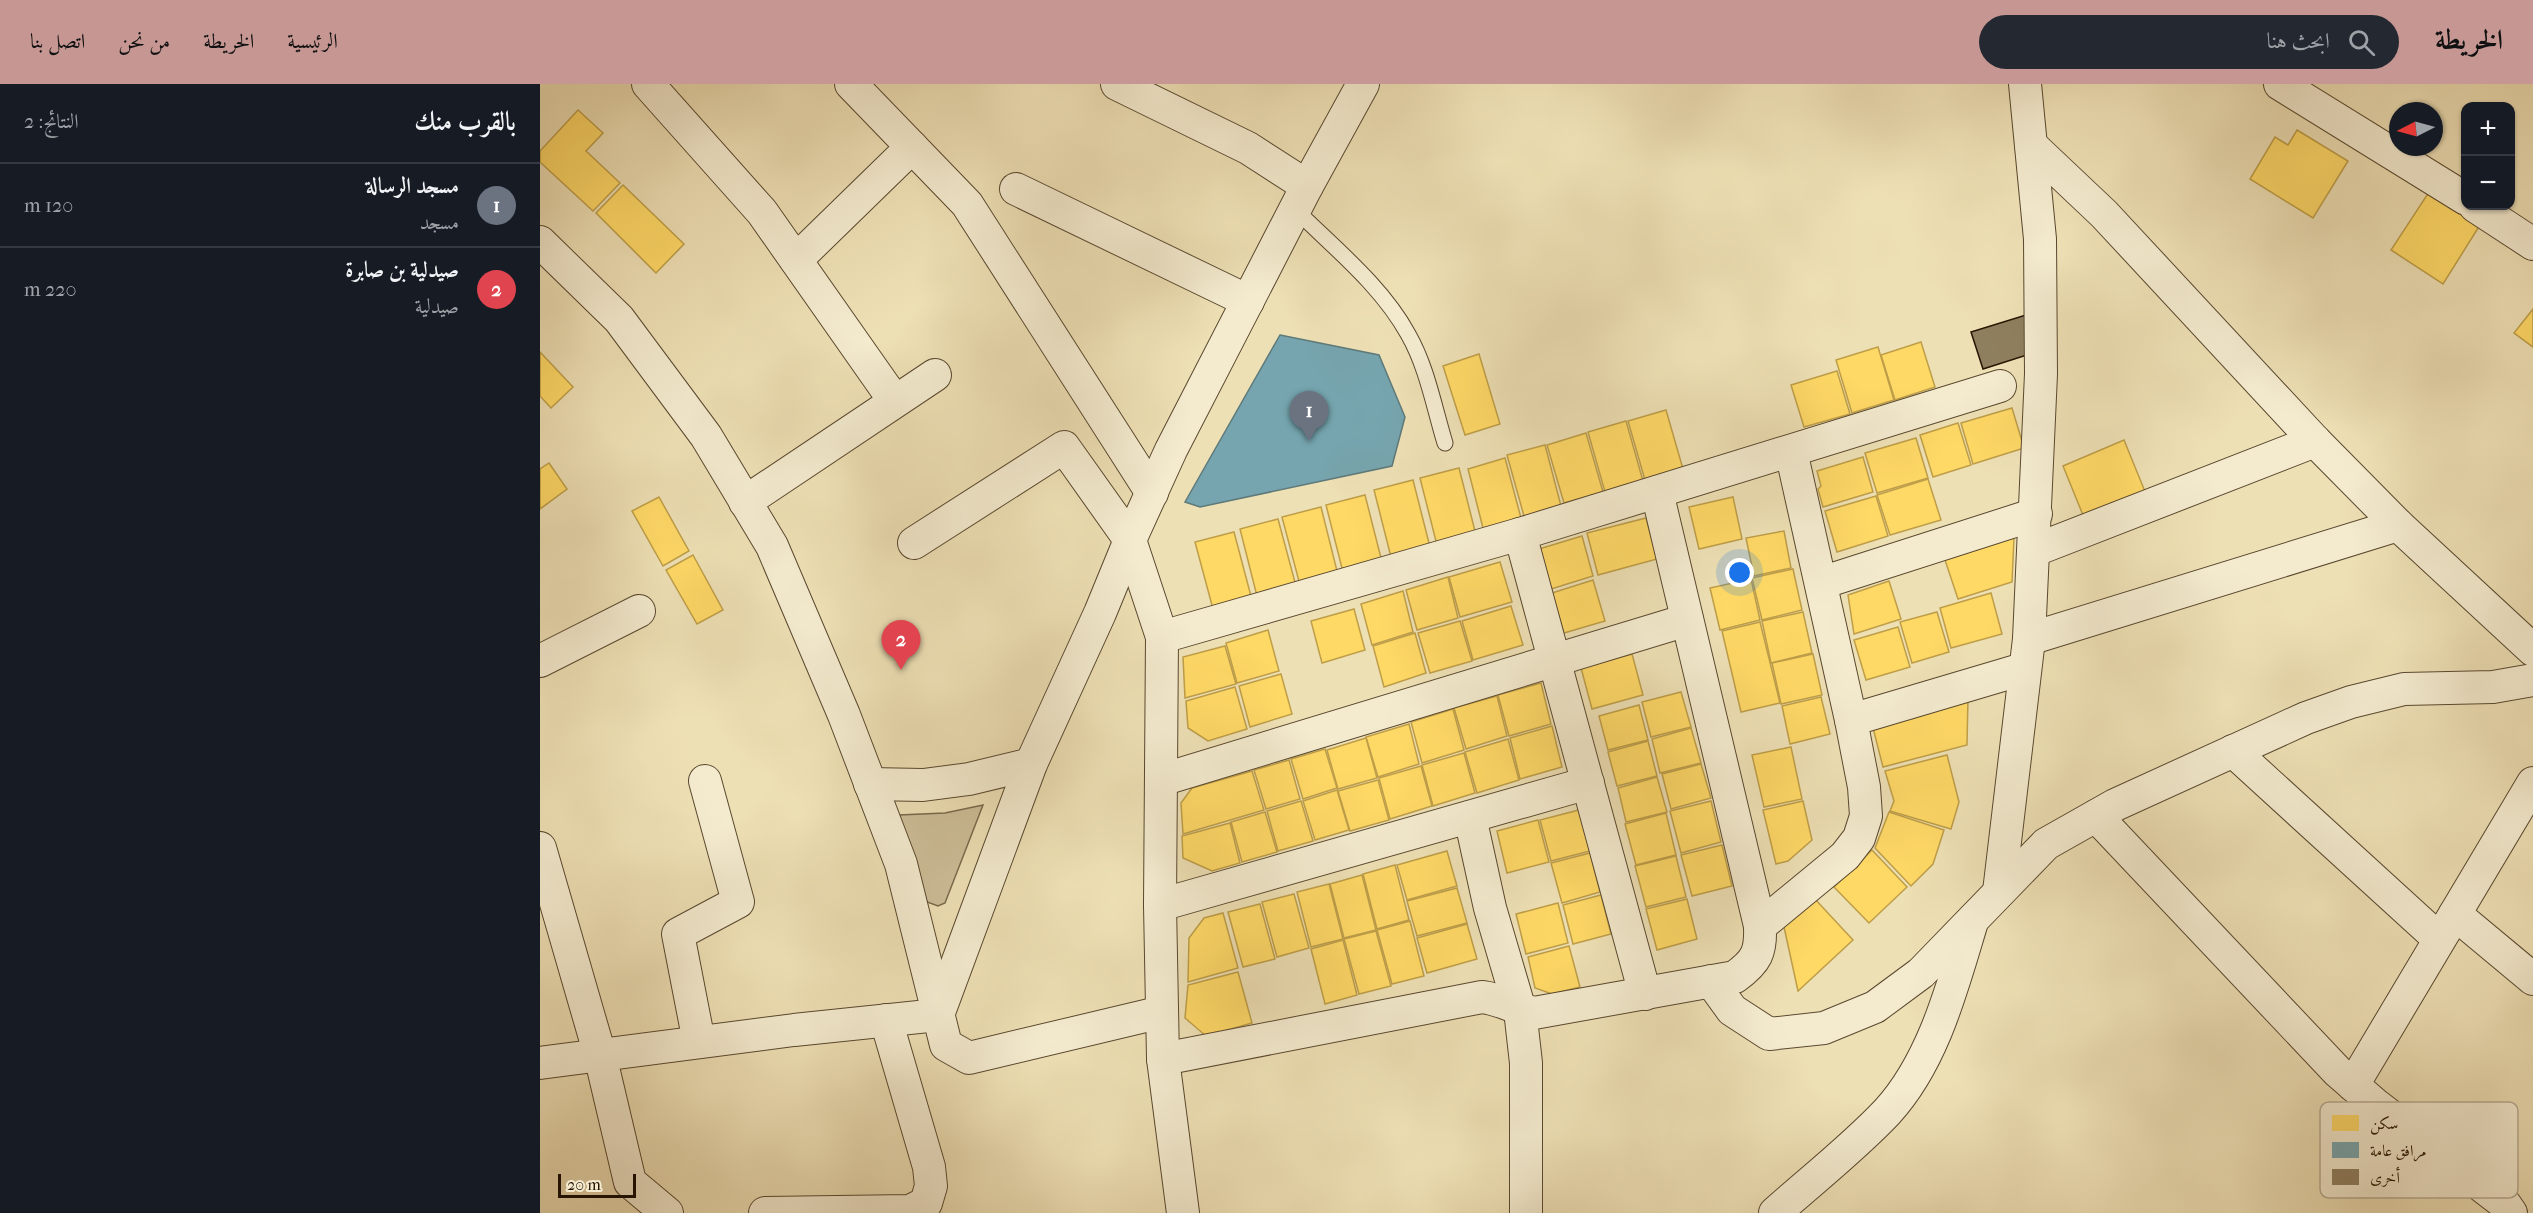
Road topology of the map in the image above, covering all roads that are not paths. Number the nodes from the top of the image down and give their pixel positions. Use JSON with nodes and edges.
{"nodes":[{"id":1,"x":648,"y":84,"type":"edge"},
{"id":2,"x":851,"y":84,"type":"edge"},
{"id":3,"x":1118,"y":84,"type":"edge"},
{"id":4,"x":1363,"y":84,"type":"edge"},
{"id":5,"x":2025,"y":84,"type":"edge"},
{"id":6,"x":2280,"y":84,"type":"edge"},
{"id":7,"x":2031,"y":145,"type":"junction"},
{"id":8,"x":912,"y":147,"type":"junction"},
{"id":9,"x":1016,"y":189,"type":"dead end"},
{"id":10,"x":2461,"y":196,"type":"edge"},
{"id":11,"x":1301,"y":198,"type":"junction"},
{"id":12,"x":2481,"y":210,"type":"edge"},
{"id":13,"x":540,"y":242,"type":"edge"},
{"id":14,"x":2533,"y":244,"type":"edge"},
{"id":15,"x":796,"y":260,"type":"junction"},
{"id":16,"x":1248,"y":301,"type":"junction"},
{"id":17,"x":935,"y":375,"type":"dead end"},
{"id":18,"x":2000,"y":386,"type":"dead end"},
{"id":19,"x":894,"y":400,"type":"junction"},
{"id":20,"x":2315,"y":441,"type":"junction"},
{"id":21,"x":1445,"y":443,"type":"dead end"},
{"id":22,"x":1791,"y":451,"type":"junction"},
{"id":23,"x":1657,"y":492,"type":"junction"},
{"id":24,"x":1152,"y":493,"type":"junction"},
{"id":25,"x":745,"y":502,"type":"junction"},
{"id":26,"x":2036,"y":513,"type":"junction"},
{"id":27,"x":2398,"y":525,"type":"junction"},
{"id":28,"x":1520,"y":534,"type":"junction"},
{"id":29,"x":1130,"y":540,"type":"junction"},
{"id":30,"x":914,"y":543,"type":"dead end"},
{"id":31,"x":2035,"y":550,"type":"junction"},
{"id":32,"x":1821,"y":583,"type":"junction"},
{"id":33,"x":639,"y":611,"type":"dead end"},
{"id":34,"x":1687,"y":620,"type":"junction"},
{"id":35,"x":1162,"y":637,"type":"junction"},
{"id":36,"x":2533,"y":650,"type":"edge"},
{"id":37,"x":2026,"y":654,"type":"junction"},
{"id":38,"x":1555,"y":659,"type":"junction"},
{"id":39,"x":540,"y":661,"type":"edge"},
{"id":40,"x":2533,"y":680,"type":"edge"},
{"id":41,"x":1851,"y":720,"type":"junction"},
{"id":42,"x":2233,"y":751,"type":"junction"},
{"id":43,"x":1031,"y":764,"type":"junction"},
{"id":44,"x":1161,"y":780,"type":"junction"},
{"id":45,"x":705,"y":781,"type":"dead end"},
{"id":46,"x":1588,"y":783,"type":"junction"},
{"id":47,"x":2533,"y":783,"type":"edge"},
{"id":48,"x":870,"y":784,"type":"junction"},
{"id":49,"x":2096,"y":816,"type":"junction"},
{"id":50,"x":1470,"y":817,"type":"junction"},
{"id":51,"x":540,"y":848,"type":"edge"},
{"id":52,"x":1999,"y":892,"type":"junction"},
{"id":53,"x":1160,"y":905,"type":"junction"},
{"id":54,"x":1973,"y":918,"type":"junction"},
{"id":55,"x":1760,"y":926,"type":"junction"},
{"id":56,"x":2447,"y":927,"type":"junction"},
{"id":57,"x":2533,"y":979,"type":"edge"},
{"id":58,"x":1712,"y":981,"type":"junction"},
{"id":59,"x":1645,"y":994,"type":"junction"},
{"id":60,"x":1520,"y":1010,"type":"junction"},
{"id":61,"x":1162,"y":1012,"type":"junction"},
{"id":62,"x":938,"y":1015,"type":"junction"},
{"id":63,"x":886,"y":1020,"type":"junction"},
{"id":64,"x":699,"y":1042,"type":"junction"},
{"id":65,"x":600,"y":1055,"type":"junction"},
{"id":66,"x":1163,"y":1059,"type":"junction"},
{"id":67,"x":540,"y":1063,"type":"edge"},
{"id":68,"x":2353,"y":1085,"type":"junction"},
{"id":69,"x":2375,"y":1102,"type":"edge"},
{"id":70,"x":2498,"y":1198,"type":"edge"},
{"id":71,"x":843,"y":1212,"type":"edge"},
{"id":72,"x":667,"y":1213,"type":"edge"},
{"id":73,"x":765,"y":1213,"type":"edge"},
{"id":74,"x":1183,"y":1213,"type":"edge"},
{"id":75,"x":1526,"y":1213,"type":"edge"},
{"id":76,"x":1775,"y":1213,"type":"edge"},
{"id":77,"x":2511,"y":1213,"type":"edge"}],
"edges":[{"from":1,"to":15,"type":"street"},
{"from":2,"to":8,"type":"street"},
{"from":3,"to":11,"type":"street"},
{"from":4,"to":11,"type":"street"},
{"from":5,"to":7,"type":"street"},
{"from":6,"to":10,"type":"street"},
{"from":7,"to":20,"type":"street"},
{"from":7,"to":26,"type":"street"},
{"from":8,"to":15,"type":"street"},
{"from":8,"to":24,"type":"street"},
{"from":9,"to":16,"type":"street"},
{"from":11,"to":16,"type":"street"},
{"from":11,"to":21,"type":"lane"},
{"from":12,"to":14,"type":"street"},
{"from":13,"to":25,"type":"street"},
{"from":15,"to":19,"type":"street"},
{"from":16,"to":24,"type":"street"},
{"from":17,"to":19,"type":"street"},
{"from":18,"to":22,"type":"street"},
{"from":19,"to":25,"type":"street"},
{"from":20,"to":27,"type":"street"},
{"from":20,"to":31,"type":"street"},
{"from":22,"to":23,"type":"street"},
{"from":22,"to":32,"type":"street"},
{"from":23,"to":28,"type":"street"},
{"from":23,"to":34,"type":"street"},
{"from":24,"to":29,"type":"street"},
{"from":25,"to":48,"type":"street"},
{"from":26,"to":31,"type":"street"},
{"from":26,"to":32,"type":"street"},
{"from":27,"to":36,"type":"street"},
{"from":27,"to":37,"type":"street"},
{"from":28,"to":35,"type":"street"},
{"from":28,"to":38,"type":"street"},
{"from":29,"to":30,"type":"street"},
{"from":29,"to":35,"type":"street"},
{"from":29,"to":43,"type":"street"},
{"from":31,"to":37,"type":"street"},
{"from":32,"to":41,"type":"street"},
{"from":33,"to":39,"type":"street"},
{"from":34,"to":38,"type":"street"},
{"from":34,"to":55,"type":"street"},
{"from":35,"to":44,"type":"street"},
{"from":37,"to":41,"type":"street"},
{"from":37,"to":52,"type":"street"},
{"from":38,"to":44,"type":"street"},
{"from":38,"to":46,"type":"street"},
{"from":40,"to":42,"type":"street"},
{"from":41,"to":55,"type":"street"},
{"from":42,"to":49,"type":"street"},
{"from":42,"to":56,"type":"street"},
{"from":43,"to":48,"type":"street"},
{"from":43,"to":62,"type":"street"},
{"from":44,"to":53,"type":"street"},
{"from":45,"to":64,"type":"street"},
{"from":46,"to":50,"type":"street"},
{"from":46,"to":59,"type":"street"},
{"from":47,"to":56,"type":"street"},
{"from":48,"to":62,"type":"street"},
{"from":49,"to":52,"type":"street"},
{"from":49,"to":68,"type":"street"},
{"from":50,"to":53,"type":"street"},
{"from":50,"to":60,"type":"street"},
{"from":51,"to":65,"type":"street"},
{"from":52,"to":54,"type":"street"},
{"from":53,"to":61,"type":"street"},
{"from":54,"to":58,"type":"street"},
{"from":54,"to":76,"type":"street"},
{"from":55,"to":58,"type":"street"},
{"from":56,"to":57,"type":"street"},
{"from":56,"to":68,"type":"street"},
{"from":58,"to":59,"type":"street"},
{"from":59,"to":60,"type":"street"},
{"from":60,"to":66,"type":"street"},
{"from":60,"to":75,"type":"street"},
{"from":61,"to":62,"type":"street"},
{"from":61,"to":66,"type":"street"},
{"from":62,"to":63,"type":"street"},
{"from":63,"to":64,"type":"street"},
{"from":63,"to":71,"type":"street"},
{"from":64,"to":65,"type":"street"},
{"from":65,"to":67,"type":"street"},
{"from":65,"to":72,"type":"street"},
{"from":66,"to":74,"type":"street"},
{"from":68,"to":69,"type":"street"},
{"from":70,"to":77,"type":"street"},
{"from":71,"to":73,"type":"street"}]}
